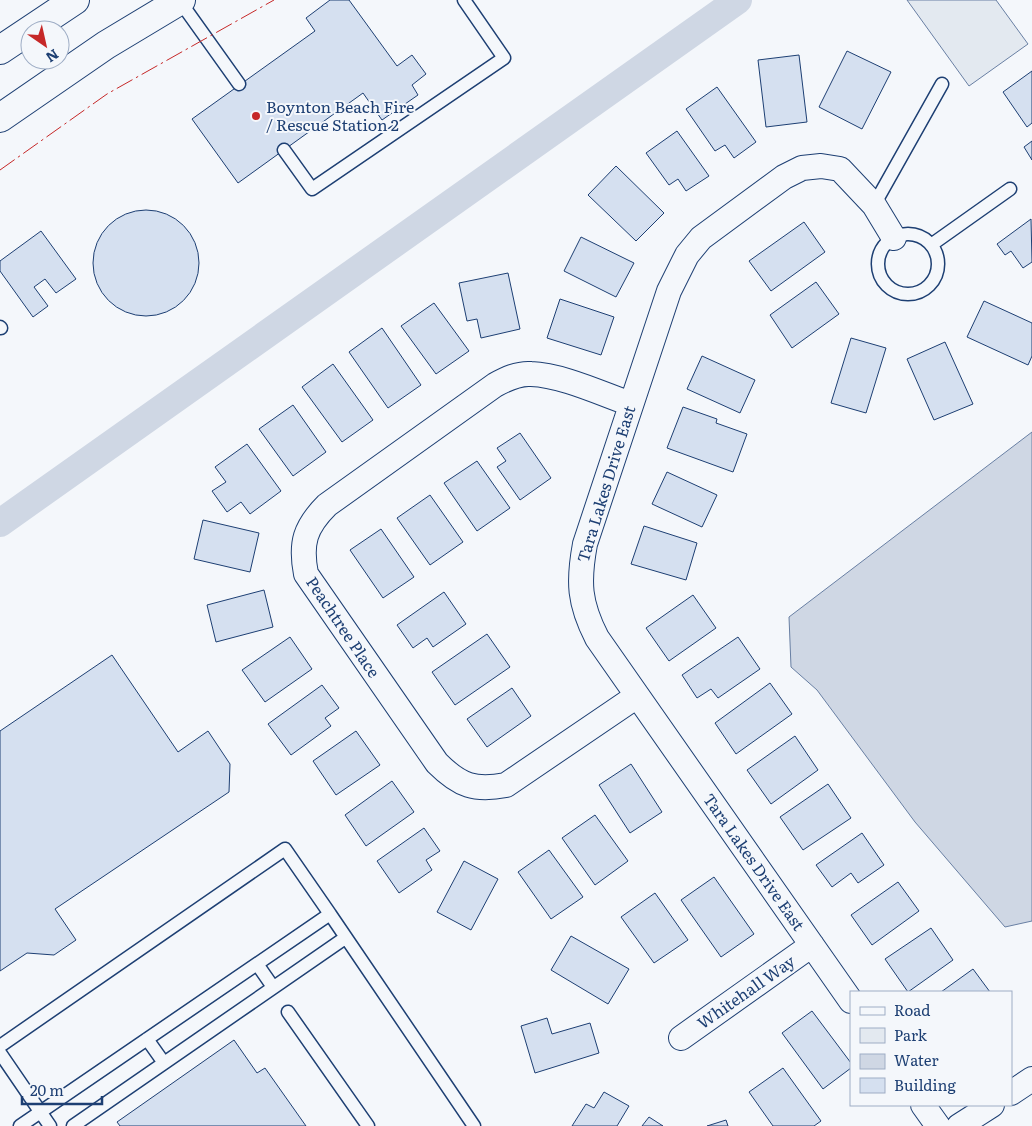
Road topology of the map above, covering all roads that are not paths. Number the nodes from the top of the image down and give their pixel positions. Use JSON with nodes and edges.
{"nodes":[{"id":1,"x":75,"y":0,"type":"edge"},
{"id":2,"x":180,"y":0,"type":"edge"},
{"id":3,"x":464,"y":0,"type":"edge"},
{"id":4,"x":0,"y":50,"type":"edge"},
{"id":5,"x":239,"y":84,"type":"dead end"},
{"id":6,"x":942,"y":84,"type":"dead end"},
{"id":7,"x":0,"y":118,"type":"edge"},
{"id":8,"x":284,"y":150,"type":"dead end"},
{"id":9,"x":1010,"y":189,"type":"dead end"},
{"id":10,"x":874,"y":205,"type":"junction"},
{"id":11,"x":894,"y":238,"type":"junction"},
{"id":12,"x":931,"y":246,"type":"junction"},
{"id":13,"x":631,"y":404,"type":"junction"},
{"id":14,"x":637,"y":696,"type":"junction"},
{"id":15,"x":330,"y":914,"type":"junction"},
{"id":16,"x":345,"y":938,"type":"junction"},
{"id":17,"x":812,"y":945,"type":"junction"},
{"id":18,"x":257,"y":964,"type":"junction"},
{"id":19,"x":273,"y":987,"type":"junction"},
{"id":20,"x":850,"y":1001,"type":"edge"},
{"id":21,"x":288,"y":1012,"type":"dead end"},
{"id":22,"x":681,"y":1038,"type":"dead end"},
{"id":23,"x":147,"y":1039,"type":"junction"},
{"id":24,"x":0,"y":1046,"type":"edge"},
{"id":25,"x":0,"y":1053,"type":"edge"},
{"id":26,"x":164,"y":1063,"type":"junction"},
{"id":27,"x":6,"y":1072,"type":"edge"},
{"id":28,"x":1032,"y":1079,"type":"edge"},
{"id":29,"x":1012,"y":1091,"type":"edge"},
{"id":30,"x":924,"y":1106,"type":"edge"},
{"id":31,"x":990,"y":1106,"type":"edge"},
{"id":32,"x":40,"y":1112,"type":"junction"},
{"id":33,"x":20,"y":1126,"type":"edge"},
{"id":34,"x":50,"y":1126,"type":"edge"},
{"id":35,"x":73,"y":1126,"type":"edge"},
{"id":36,"x":368,"y":1126,"type":"edge"},
{"id":37,"x":474,"y":1126,"type":"edge"},
{"id":38,"x":938,"y":1126,"type":"edge"},
{"id":39,"x":959,"y":1126,"type":"edge"}],
"edges":[{"from":1,"to":4,"type":"main road"},
{"from":2,"to":5,"type":"lane"},
{"from":2,"to":7,"type":"main road"},
{"from":3,"to":8,"type":"lane"},
{"from":6,"to":10,"type":"lane"},
{"from":9,"to":12,"type":"lane"},
{"from":10,"to":11,"type":"street","name":"Tara Lakes Drive East"},
{"from":10,"to":13,"type":"street","name":"Tara Lakes Drive East"},
{"from":11,"to":12,"type":"lane"},
{"from":11,"to":12,"type":"lane"},
{"from":13,"to":14,"type":"street","name":"Tara Lakes Drive East"},
{"from":13,"to":14,"type":"street","name":"Peachtree Place"},
{"from":14,"to":17,"type":"street","name":"Tara Lakes Drive East"},
{"from":15,"to":16,"type":"lane"},
{"from":15,"to":18,"type":"lane"},
{"from":15,"to":24,"type":"lane"},
{"from":16,"to":19,"type":"lane"},
{"from":16,"to":37,"type":"lane"},
{"from":17,"to":20,"type":"street","name":"Tara Lakes Drive East"},
{"from":17,"to":22,"type":"street","name":"Whitehall Way"},
{"from":18,"to":19,"type":"lane"},
{"from":18,"to":23,"type":"lane"},
{"from":19,"to":26,"type":"lane"},
{"from":21,"to":36,"type":"lane"},
{"from":23,"to":26,"type":"lane"},
{"from":23,"to":32,"type":"lane"},
{"from":25,"to":27,"type":"lane"},
{"from":26,"to":35,"type":"lane"},
{"from":27,"to":32,"type":"lane"},
{"from":28,"to":29,"type":"street"},
{"from":30,"to":38,"type":"street"},
{"from":31,"to":39,"type":"street"},
{"from":32,"to":33,"type":"lane"},
{"from":32,"to":34,"type":"lane"}]}
